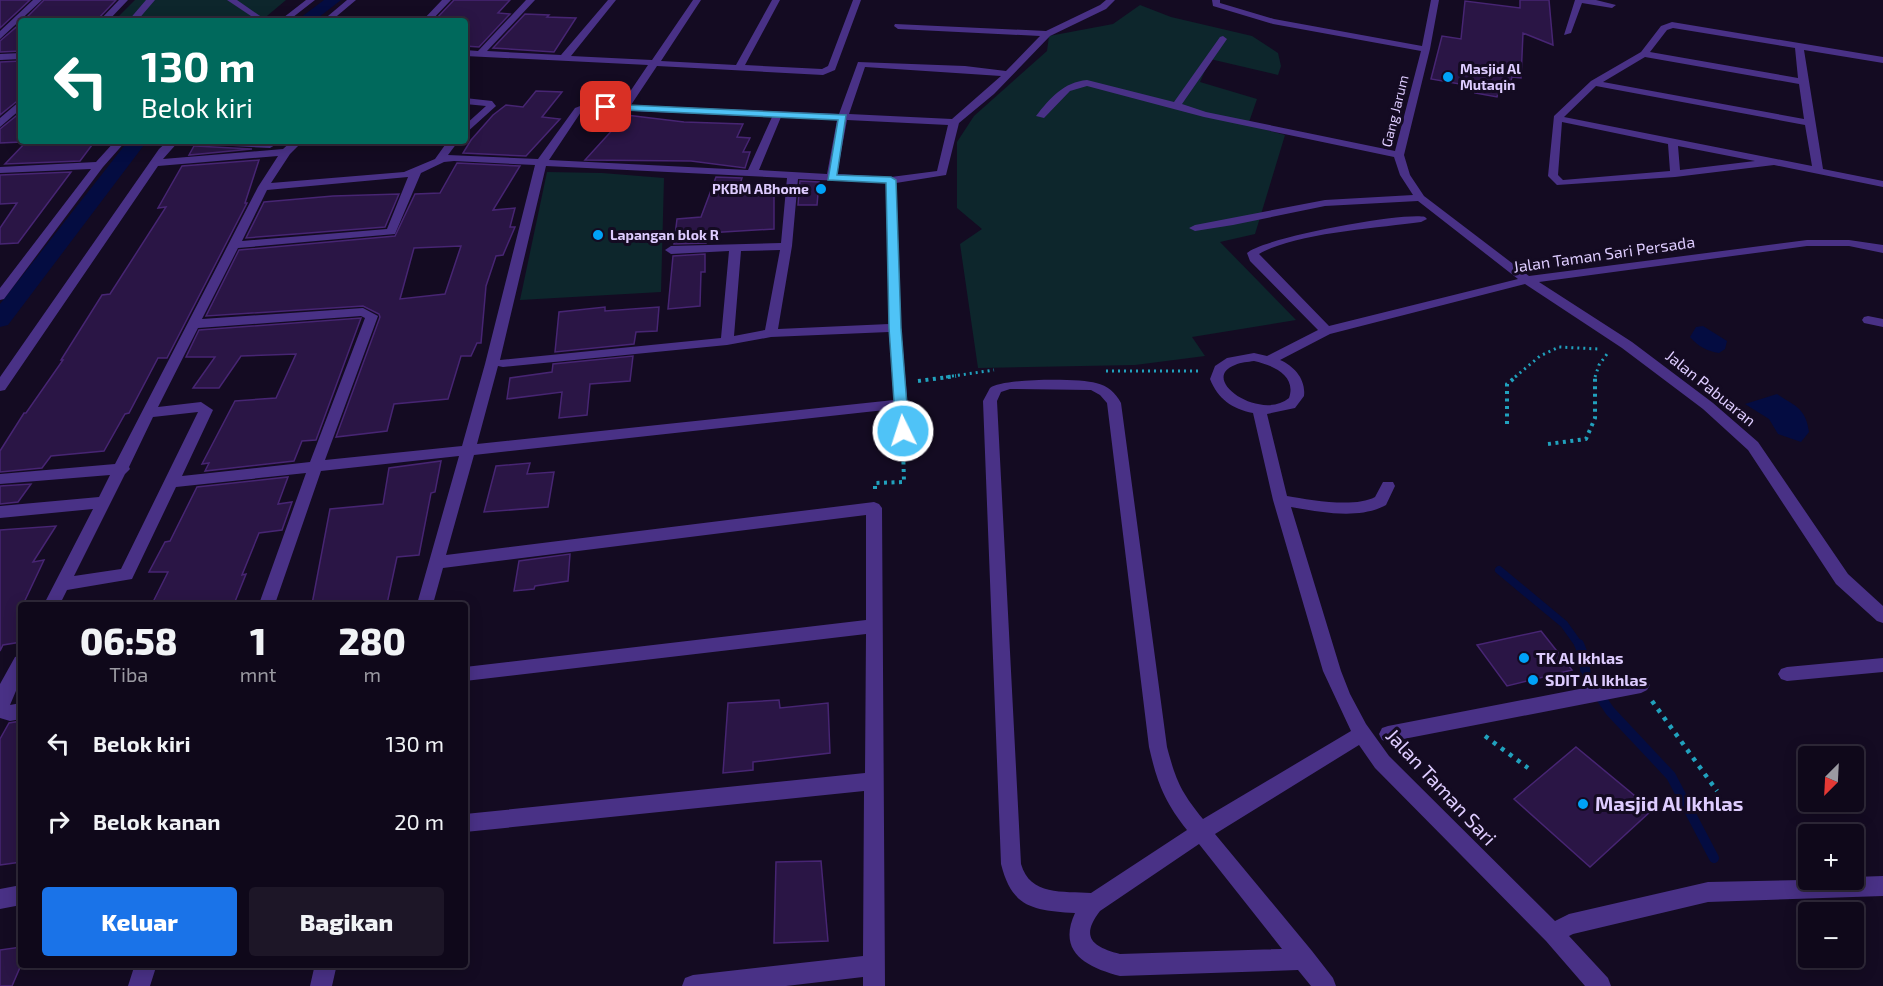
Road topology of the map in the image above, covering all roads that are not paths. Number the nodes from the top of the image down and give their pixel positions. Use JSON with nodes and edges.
{"nodes":[{"id":1,"x":38,"y":0,"type":"edge"},
{"id":2,"x":124,"y":0,"type":"edge"},
{"id":3,"x":151,"y":0,"type":"edge"},
{"id":4,"x":231,"y":0,"type":"edge"},
{"id":5,"x":311,"y":0,"type":"edge"},
{"id":6,"x":352,"y":0,"type":"edge"},
{"id":7,"x":447,"y":0,"type":"edge"},
{"id":8,"x":531,"y":0,"type":"edge"},
{"id":9,"x":612,"y":0,"type":"edge"},
{"id":10,"x":697,"y":0,"type":"edge"},
{"id":11,"x":776,"y":0,"type":"edge"},
{"id":12,"x":856,"y":0,"type":"edge"},
{"id":13,"x":1111,"y":0,"type":"edge"},
{"id":14,"x":1216,"y":0,"type":"edge"},
{"id":15,"x":1435,"y":0,"type":"edge"},
{"id":16,"x":1580,"y":0,"type":"edge"},
{"id":17,"x":1612,"y":4,"type":"dead end"},
{"id":18,"x":19,"y":18,"type":"edge"},
{"id":19,"x":106,"y":18,"type":"edge"},
{"id":20,"x":135,"y":18,"type":"edge"},
{"id":21,"x":259,"y":18,"type":"edge"},
{"id":22,"x":287,"y":18,"type":"edge"},
{"id":23,"x":330,"y":18,"type":"edge"},
{"id":24,"x":429,"y":18,"type":"edge"},
{"id":25,"x":18,"y":19,"type":"edge"},
{"id":26,"x":898,"y":26,"type":"dead end"},
{"id":27,"x":1567,"y":33,"type":"dead end"},
{"id":28,"x":1047,"y":34,"type":"junction"},
{"id":29,"x":0,"y":36,"type":"edge"},
{"id":30,"x":1223,"y":39,"type":"dead end"},
{"id":31,"x":1799,"y":45,"type":"junction"},
{"id":32,"x":1426,"y":49,"type":"junction"},
{"id":33,"x":468,"y":53,"type":"edge"},
{"id":34,"x":480,"y":54,"type":"junction"},
{"id":35,"x":1644,"y":54,"type":"junction"},
{"id":36,"x":18,"y":56,"type":"edge"},
{"id":37,"x":0,"y":57,"type":"edge"},
{"id":38,"x":564,"y":58,"type":"junction"},
{"id":39,"x":1883,"y":60,"type":"edge"},
{"id":40,"x":654,"y":63,"type":"junction"},
{"id":41,"x":739,"y":67,"type":"junction"},
{"id":42,"x":1005,"y":78,"type":"junction"},
{"id":43,"x":1803,"y":82,"type":"junction"},
{"id":44,"x":1594,"y":83,"type":"junction"},
{"id":45,"x":468,"y":100,"type":"edge"},
{"id":46,"x":1177,"y":105,"type":"junction"},
{"id":47,"x":18,"y":106,"type":"edge"},
{"id":48,"x":624,"y":108,"type":"junction"},
{"id":49,"x":778,"y":114,"type":"junction"},
{"id":50,"x":1041,"y":116,"type":"dead end"},
{"id":51,"x":843,"y":117,"type":"junction"},
{"id":52,"x":1557,"y":118,"type":"junction"},
{"id":53,"x":954,"y":122,"type":"junction"},
{"id":54,"x":1810,"y":123,"type":"junction"},
{"id":55,"x":0,"y":124,"type":"edge"},
{"id":56,"x":468,"y":128,"type":"edge"},
{"id":57,"x":1673,"y":141,"type":"junction"},
{"id":58,"x":118,"y":144,"type":"edge"},
{"id":59,"x":171,"y":144,"type":"edge"},
{"id":60,"x":243,"y":144,"type":"edge"},
{"id":61,"x":451,"y":144,"type":"edge"},
{"id":62,"x":291,"y":147,"type":"edge"},
{"id":63,"x":1399,"y":155,"type":"junction"},
{"id":64,"x":440,"y":158,"type":"junction"},
{"id":65,"x":541,"y":162,"type":"junction"},
{"id":66,"x":1774,"y":162,"type":"junction"},
{"id":67,"x":154,"y":163,"type":"junction"},
{"id":68,"x":99,"y":165,"type":"junction"},
{"id":69,"x":0,"y":170,"type":"edge"},
{"id":70,"x":1818,"y":171,"type":"junction"},
{"id":71,"x":416,"y":172,"type":"junction"},
{"id":72,"x":752,"y":173,"type":"junction"},
{"id":73,"x":1675,"y":174,"type":"junction"},
{"id":74,"x":793,"y":176,"type":"junction"},
{"id":75,"x":831,"y":178,"type":"junction"},
{"id":76,"x":891,"y":180,"type":"junction"},
{"id":77,"x":1883,"y":184,"type":"edge"},
{"id":78,"x":263,"y":187,"type":"junction"},
{"id":79,"x":1420,"y":198,"type":"junction"},
{"id":80,"x":1421,"y":219,"type":"dead end"},
{"id":81,"x":1195,"y":228,"type":"dead end"},
{"id":82,"x":234,"y":245,"type":"junction"},
{"id":83,"x":786,"y":246,"type":"junction"},
{"id":84,"x":735,"y":247,"type":"junction"},
{"id":85,"x":1883,"y":249,"type":"edge"},
{"id":86,"x":671,"y":250,"type":"dead end"},
{"id":87,"x":1527,"y":280,"type":"junction"},
{"id":88,"x":0,"y":296,"type":"edge"},
{"id":89,"x":1868,"y":320,"type":"dead end"},
{"id":90,"x":1883,"y":323,"type":"edge"},
{"id":91,"x":193,"y":324,"type":"junction"},
{"id":92,"x":895,"y":328,"type":"junction"},
{"id":93,"x":1326,"y":331,"type":"junction"},
{"id":94,"x":771,"y":333,"type":"junction"},
{"id":95,"x":727,"y":341,"type":"junction"},
{"id":96,"x":1269,"y":360,"type":"junction"},
{"id":97,"x":503,"y":363,"type":"dead end"},
{"id":98,"x":0,"y":387,"type":"edge"},
{"id":99,"x":901,"y":404,"type":"junction"},
{"id":100,"x":1259,"y":410,"type":"junction"},
{"id":101,"x":150,"y":413,"type":"junction"},
{"id":102,"x":903,"y":431,"type":"road end"},
{"id":103,"x":467,"y":452,"type":"junction"},
{"id":104,"x":316,"y":466,"type":"junction"},
{"id":105,"x":123,"y":469,"type":"junction"},
{"id":106,"x":0,"y":479,"type":"edge"},
{"id":107,"x":172,"y":482,"type":"junction"},
{"id":108,"x":1388,"y":486,"type":"dead end"},
{"id":109,"x":1281,"y":500,"type":"junction"},
{"id":110,"x":105,"y":502,"type":"junction"},
{"id":111,"x":0,"y":512,"type":"edge"},
{"id":112,"x":436,"y":563,"type":"junction"},
{"id":113,"x":63,"y":584,"type":"junction"},
{"id":114,"x":53,"y":602,"type":"edge"},
{"id":115,"x":268,"y":602,"type":"edge"},
{"id":116,"x":425,"y":602,"type":"edge"},
{"id":117,"x":1883,"y":616,"type":"edge"},
{"id":118,"x":875,"y":626,"type":"junction"},
{"id":119,"x":1883,"y":665,"type":"edge"},
{"id":120,"x":18,"y":668,"type":"edge"},
{"id":121,"x":468,"y":674,"type":"edge"},
{"id":122,"x":1787,"y":674,"type":"dead end"},
{"id":123,"x":1641,"y":685,"type":"road end"},
{"id":124,"x":0,"y":709,"type":"edge"},
{"id":125,"x":18,"y":711,"type":"edge"},
{"id":126,"x":1361,"y":734,"type":"junction"},
{"id":127,"x":1388,"y":734,"type":"dead end"},
{"id":128,"x":875,"y":781,"type":"junction"},
{"id":129,"x":468,"y":823,"type":"edge"},
{"id":130,"x":1200,"y":832,"type":"junction"},
{"id":131,"x":1883,"y":886,"type":"edge"},
{"id":132,"x":18,"y":895,"type":"edge"},
{"id":133,"x":0,"y":898,"type":"edge"},
{"id":134,"x":1093,"y":904,"type":"junction"},
{"id":135,"x":1553,"y":934,"type":"junction"},
{"id":136,"x":1304,"y":960,"type":"junction"},
{"id":137,"x":145,"y":968,"type":"edge"},
{"id":138,"x":325,"y":968,"type":"edge"},
{"id":139,"x":874,"y":976,"type":"edge"},
{"id":140,"x":139,"y":986,"type":"edge"},
{"id":141,"x":321,"y":986,"type":"edge"},
{"id":142,"x":693,"y":986,"type":"edge"},
{"id":143,"x":1325,"y":986,"type":"edge"},
{"id":144,"x":1600,"y":986,"type":"edge"}],
"edges":[{"from":1,"to":18,"type":"street"},
{"from":2,"to":19,"type":"street"},
{"from":3,"to":20,"type":"street"},
{"from":4,"to":21,"type":"street"},
{"from":5,"to":22,"type":"street"},
{"from":6,"to":23,"type":"street"},
{"from":7,"to":24,"type":"street"},
{"from":8,"to":34,"type":"street"},
{"from":9,"to":38,"type":"street"},
{"from":10,"to":40,"type":"street"},
{"from":11,"to":41,"type":"street"},
{"from":12,"to":41,"type":"street"},
{"from":13,"to":28,"type":"street"},
{"from":14,"to":32,"type":"street"},
{"from":15,"to":32,"type":"street","name":"Gang Jarum"},
{"from":16,"to":17,"type":"street"},
{"from":16,"to":27,"type":"street"},
{"from":25,"to":29,"type":"street"},
{"from":26,"to":28,"type":"street"},
{"from":28,"to":42,"type":"street"},
{"from":30,"to":46,"type":"street"},
{"from":31,"to":35,"type":"street"},
{"from":31,"to":39,"type":"street"},
{"from":31,"to":43,"type":"street"},
{"from":32,"to":63,"type":"street","name":"Gang Jarum"},
{"from":33,"to":34,"type":"street"},
{"from":34,"to":38,"type":"street"},
{"from":35,"to":43,"type":"street"},
{"from":35,"to":44,"type":"street"},
{"from":36,"to":37,"type":"street"},
{"from":38,"to":40,"type":"street"},
{"from":40,"to":41,"type":"street"},
{"from":40,"to":48,"type":"street"},
{"from":42,"to":51,"type":"street"},
{"from":42,"to":53,"type":"street"},
{"from":43,"to":54,"type":"street"},
{"from":44,"to":52,"type":"street"},
{"from":44,"to":54,"type":"street"},
{"from":45,"to":56,"type":"street"},
{"from":46,"to":50,"type":"street"},
{"from":46,"to":63,"type":"street"},
{"from":47,"to":55,"type":"street"},
{"from":48,"to":49,"type":"street"},
{"from":48,"to":65,"type":"street"},
{"from":49,"to":51,"type":"street"},
{"from":49,"to":72,"type":"street"},
{"from":51,"to":53,"type":"street"},
{"from":51,"to":75,"type":"street"},
{"from":52,"to":57,"type":"street"},
{"from":52,"to":73,"type":"street"},
{"from":53,"to":76,"type":"street"},
{"from":54,"to":70,"type":"street"},
{"from":57,"to":66,"type":"street"},
{"from":57,"to":73,"type":"street"},
{"from":58,"to":68,"type":"street"},
{"from":59,"to":67,"type":"street"},
{"from":60,"to":62,"type":"street"},
{"from":61,"to":64,"type":"street"},
{"from":62,"to":67,"type":"street"},
{"from":62,"to":78,"type":"street"},
{"from":63,"to":79,"type":"street","name":"Gang Jarum"},
{"from":64,"to":65,"type":"street"},
{"from":64,"to":71,"type":"street"},
{"from":65,"to":72,"type":"street"},
{"from":65,"to":103,"type":"street"},
{"from":66,"to":70,"type":"street"},
{"from":66,"to":73,"type":"street"},
{"from":67,"to":98,"type":"street"},
{"from":68,"to":69,"type":"street"},
{"from":68,"to":88,"type":"street"},
{"from":70,"to":77,"type":"street"},
{"from":71,"to":78,"type":"street"},
{"from":71,"to":82,"type":"street"},
{"from":72,"to":74,"type":"street"},
{"from":74,"to":75,"type":"street"},
{"from":74,"to":83,"type":"street"},
{"from":75,"to":76,"type":"street"},
{"from":76,"to":92,"type":"street"},
{"from":78,"to":82,"type":"street"},
{"from":79,"to":81,"type":"street"},
{"from":79,"to":87,"type":"street","name":"Gang Jarum"},
{"from":80,"to":93,"type":"street"},
{"from":82,"to":91,"type":"street"},
{"from":83,"to":84,"type":"street"},
{"from":83,"to":94,"type":"street"},
{"from":84,"to":86,"type":"street"},
{"from":84,"to":95,"type":"street"},
{"from":85,"to":87,"type":"street","name":"Jalan Taman Sari Persada"},
{"from":87,"to":93,"type":"street","name":"Jalan Taman Sari Persada"},
{"from":87,"to":117,"type":"street","name":"Jalan Pabuaran"},
{"from":89,"to":90,"type":"street"},
{"from":91,"to":101,"type":"street"},
{"from":91,"to":104,"type":"street"},
{"from":92,"to":94,"type":"street"},
{"from":92,"to":99,"type":"street"},
{"from":93,"to":96,"type":"street","name":"Jalan Taman Sari Persada"},
{"from":94,"to":95,"type":"street"},
{"from":95,"to":97,"type":"street"},
{"from":96,"to":100,"type":"street"},
{"from":96,"to":100,"type":"street"},
{"from":99,"to":102,"type":"street"},
{"from":99,"to":103,"type":"street"},
{"from":100,"to":109,"type":"street","name":"Jalan Taman Sari"},
{"from":101,"to":105,"type":"street"},
{"from":101,"to":107,"type":"street"},
{"from":103,"to":104,"type":"street"},
{"from":103,"to":112,"type":"street"},
{"from":104,"to":107,"type":"street"},
{"from":104,"to":115,"type":"street"},
{"from":105,"to":106,"type":"street"},
{"from":105,"to":110,"type":"street"},
{"from":107,"to":113,"type":"street"},
{"from":108,"to":109,"type":"street"},
{"from":109,"to":126,"type":"street","name":"Jalan Taman Sari"},
{"from":110,"to":111,"type":"street"},
{"from":110,"to":113,"type":"street"},
{"from":112,"to":116,"type":"street"},
{"from":112,"to":118,"type":"street"},
{"from":113,"to":114,"type":"street"},
{"from":118,"to":121,"type":"street"},
{"from":118,"to":128,"type":"street"},
{"from":119,"to":122,"type":"street"},
{"from":120,"to":124,"type":"street"},
{"from":123,"to":127,"type":"street"},
{"from":124,"to":125,"type":"street"},
{"from":126,"to":130,"type":"street"},
{"from":126,"to":135,"type":"street","name":"Jalan Taman Sari"},
{"from":128,"to":129,"type":"street"},
{"from":128,"to":139,"type":"street"},
{"from":130,"to":134,"type":"street"},
{"from":130,"to":134,"type":"street"},
{"from":130,"to":136,"type":"street"},
{"from":131,"to":135,"type":"street"},
{"from":132,"to":133,"type":"street"},
{"from":134,"to":136,"type":"street"},
{"from":135,"to":144,"type":"street","name":"Jalan Taman Sari"},
{"from":136,"to":143,"type":"street"},
{"from":137,"to":140,"type":"street"},
{"from":138,"to":141,"type":"street"},
{"from":139,"to":142,"type":"street"}]}
